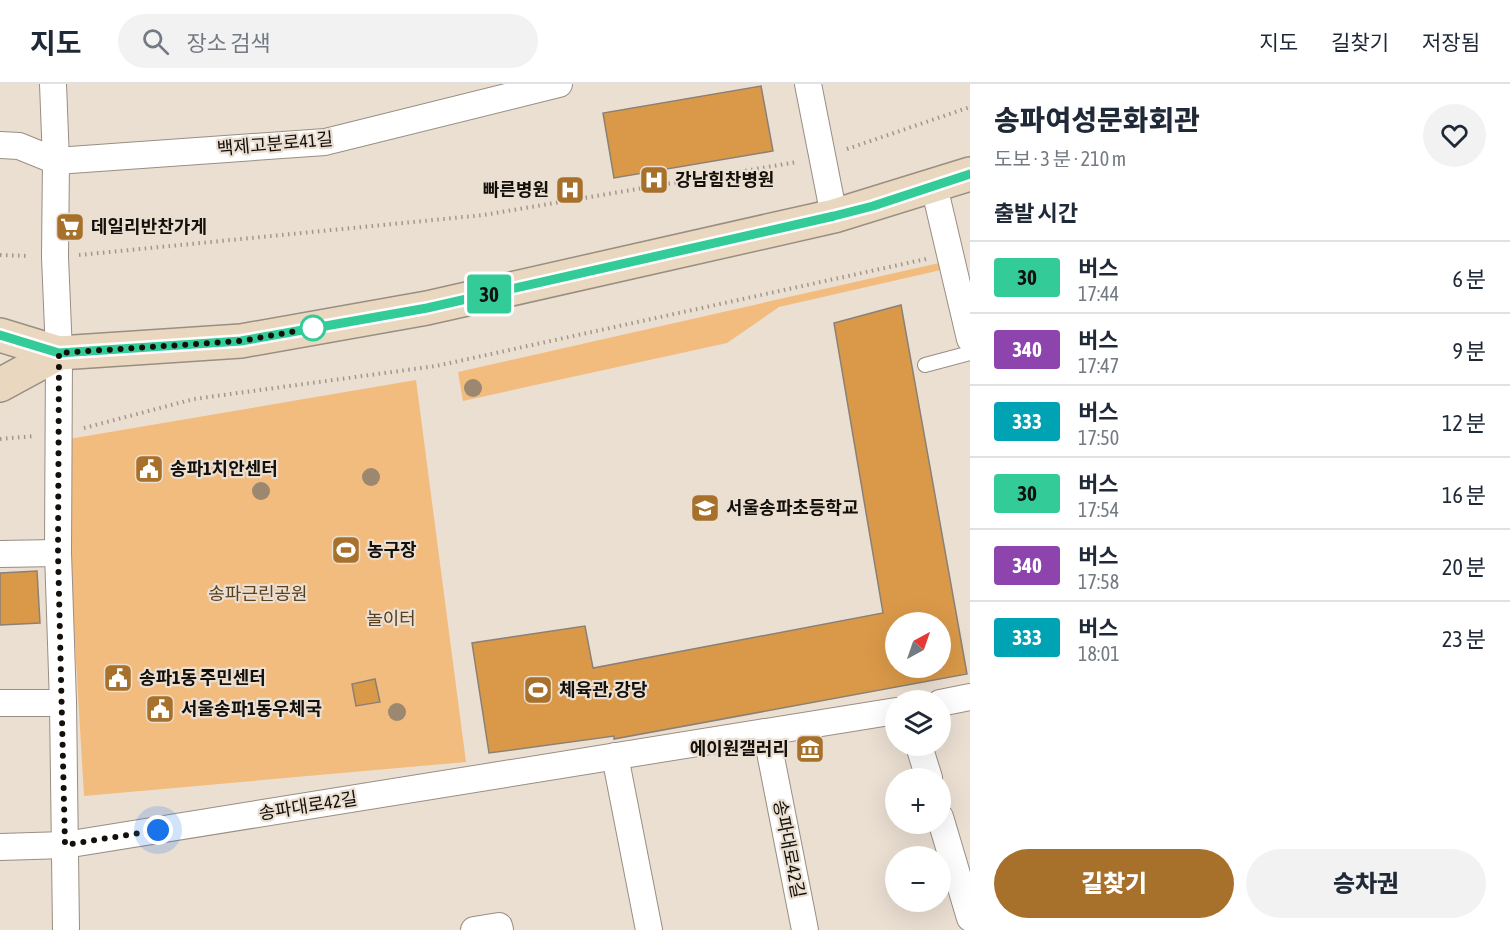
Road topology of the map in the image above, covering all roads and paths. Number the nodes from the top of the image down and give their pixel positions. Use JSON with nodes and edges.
{"nodes":[{"id":1,"x":53,"y":84,"type":"edge"},
{"id":2,"x":559,"y":84,"type":"edge"},
{"id":3,"x":808,"y":84,"type":"edge"},
{"id":4,"x":970,"y":107,"type":"edge"},
{"id":5,"x":0,"y":145,"type":"edge"},
{"id":6,"x":823,"y":158,"type":"junction"},
{"id":7,"x":56,"y":161,"type":"junction"},
{"id":8,"x":970,"y":174,"type":"edge"},
{"id":9,"x":934,"y":186,"type":"junction"},
{"id":10,"x":834,"y":216,"type":"junction"},
{"id":11,"x":950,"y":254,"type":"junction"},
{"id":12,"x":0,"y":255,"type":"edge"},
{"id":13,"x":55,"y":257,"type":"junction"},
{"id":14,"x":0,"y":335,"type":"edge"},
{"id":15,"x":970,"y":339,"type":"edge"},
{"id":16,"x":59,"y":353,"type":"junction"},
{"id":17,"x":970,"y":353,"type":"edge"},
{"id":18,"x":925,"y":365,"type":"dead end"},
{"id":19,"x":0,"y":385,"type":"edge"},
{"id":20,"x":59,"y":434,"type":"junction"},
{"id":21,"x":0,"y":439,"type":"edge"},
{"id":22,"x":58,"y":553,"type":"junction"},
{"id":23,"x":0,"y":554,"type":"edge"},
{"id":24,"x":970,"y":698,"type":"edge"},
{"id":25,"x":951,"y":701,"type":"edge"},
{"id":26,"x":0,"y":703,"type":"edge"},
{"id":27,"x":63,"y":703,"type":"junction"},
{"id":28,"x":885,"y":713,"type":"edge"},
{"id":29,"x":766,"y":732,"type":"junction"},
{"id":30,"x":615,"y":756,"type":"junction"},
{"id":31,"x":945,"y":834,"type":"edge"},
{"id":32,"x":65,"y":845,"type":"junction"},
{"id":33,"x":0,"y":847,"type":"edge"},
{"id":34,"x":970,"y":918,"type":"edge"},
{"id":35,"x":499,"y":928,"type":"edge"},
{"id":36,"x":66,"y":930,"type":"edge"},
{"id":37,"x":474,"y":930,"type":"edge"},
{"id":38,"x":649,"y":930,"type":"edge"},
{"id":39,"x":805,"y":930,"type":"edge"}],
"edges":[{"from":1,"to":7,"type":"street"},
{"from":2,"to":7,"type":"street","name":"백제고분로41길"},
{"from":3,"to":6,"type":"street"},
{"from":4,"to":6,"type":"path"},
{"from":5,"to":7,"type":"street","name":"백제고분로41길"},
{"from":6,"to":10,"type":"street"},
{"from":6,"to":13,"type":"path"},
{"from":7,"to":13,"type":"street"},
{"from":8,"to":9,"type":"main road"},
{"from":9,"to":10,"type":"main road"},
{"from":9,"to":11,"type":"street"},
{"from":10,"to":16,"type":"main road"},
{"from":11,"to":15,"type":"street"},
{"from":11,"to":20,"type":"path"},
{"from":12,"to":13,"type":"path"},
{"from":13,"to":16,"type":"street"},
{"from":14,"to":16,"type":"main road"},
{"from":16,"to":19,"type":"main road"},
{"from":16,"to":20,"type":"street"},
{"from":17,"to":18,"type":"lane"},
{"from":20,"to":21,"type":"path"},
{"from":20,"to":22,"type":"street"},
{"from":22,"to":23,"type":"street"},
{"from":22,"to":27,"type":"street"},
{"from":24,"to":25,"type":"street"},
{"from":26,"to":27,"type":"street"},
{"from":27,"to":32,"type":"street"},
{"from":28,"to":29,"type":"street","name":"송파대로42길"},
{"from":29,"to":30,"type":"street","name":"송파대로42길"},
{"from":29,"to":39,"type":"street","name":"송파대로42길"},
{"from":30,"to":32,"type":"street","name":"송파대로42길"},
{"from":30,"to":38,"type":"street"},
{"from":31,"to":34,"type":"street"},
{"from":32,"to":33,"type":"street","name":"송파대로42길"},
{"from":32,"to":36,"type":"street"},
{"from":35,"to":37,"type":"street"}]}
